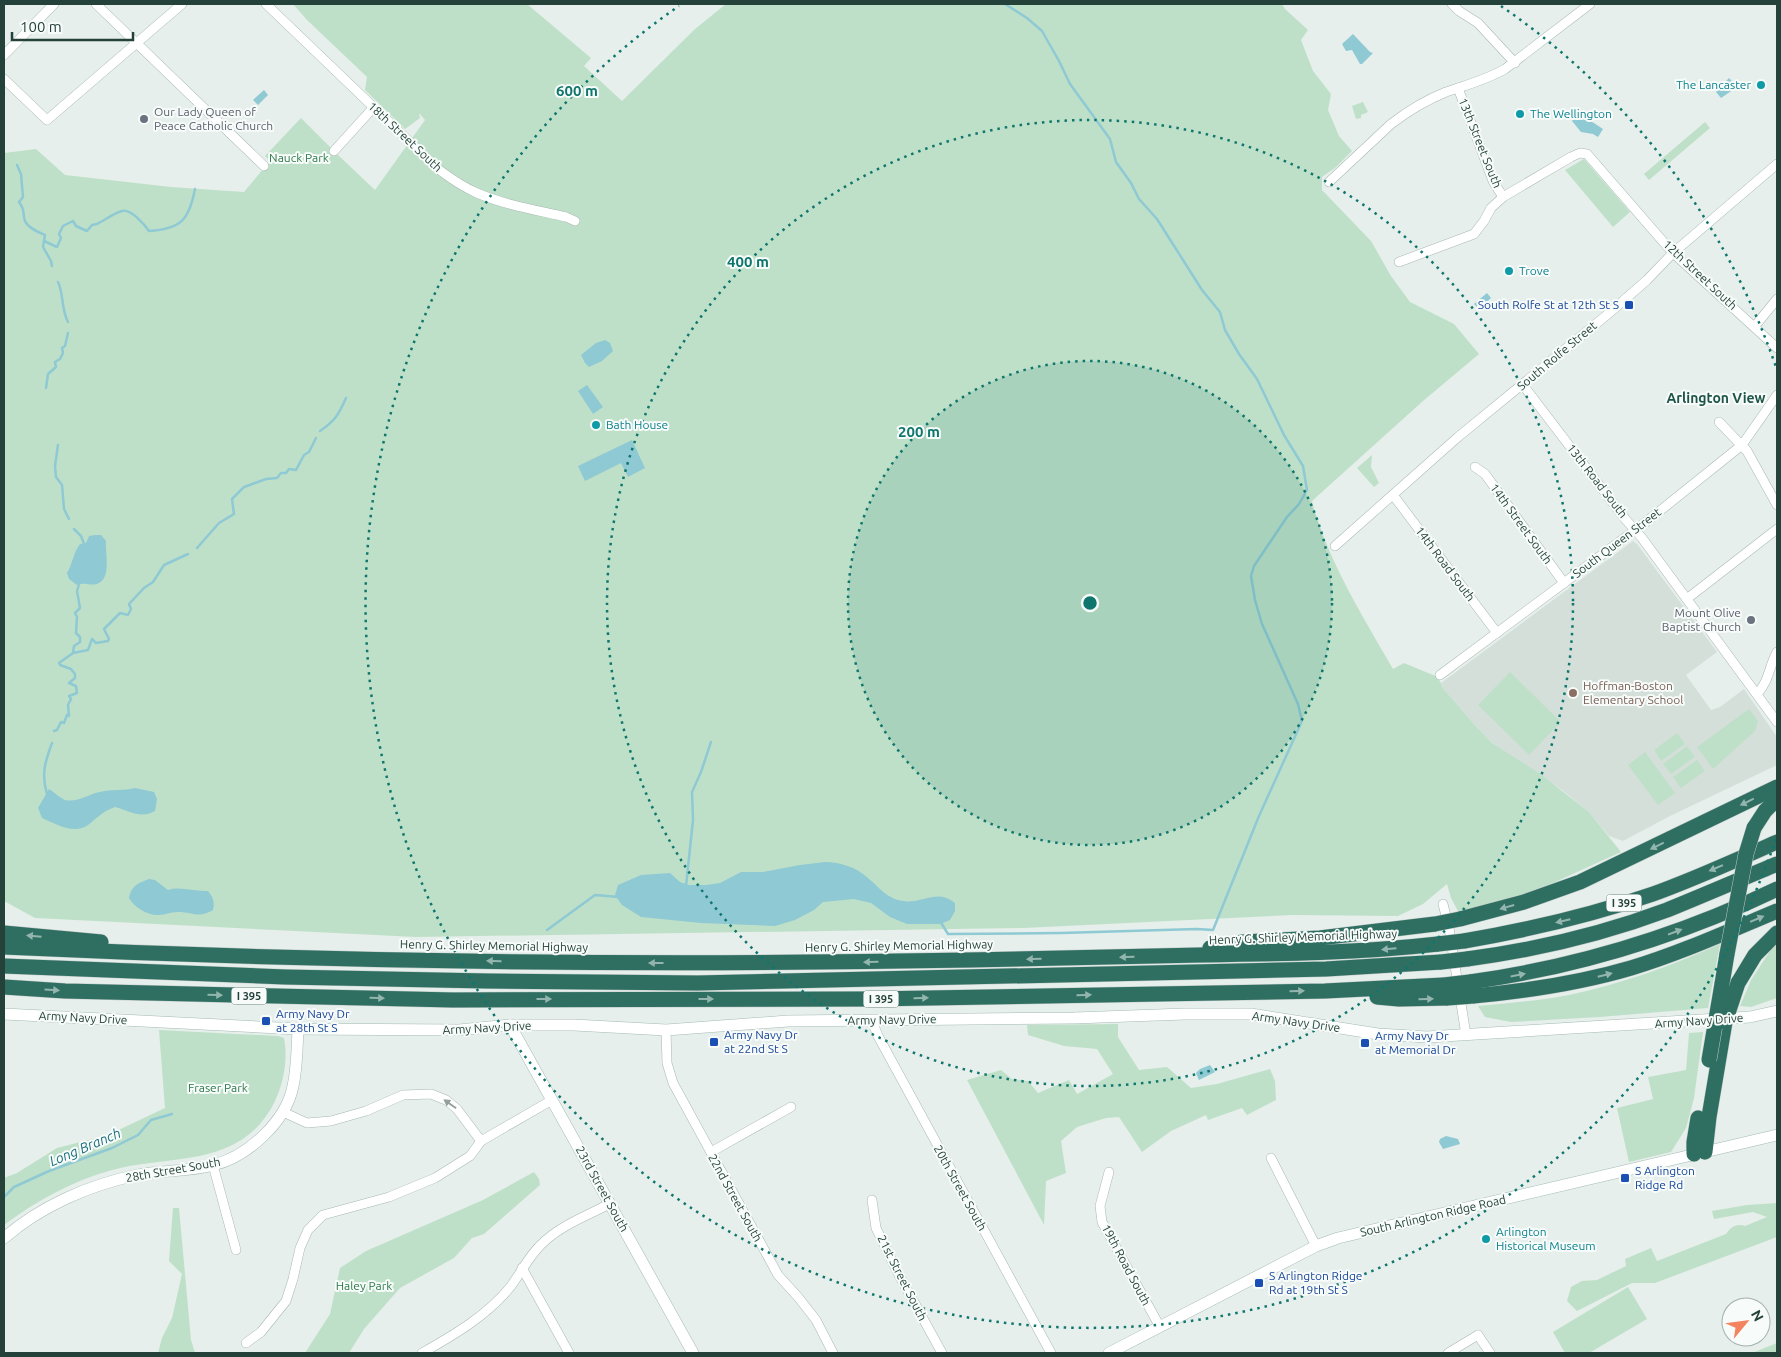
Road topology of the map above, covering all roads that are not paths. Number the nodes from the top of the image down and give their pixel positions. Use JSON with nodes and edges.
{"nodes":[{"id":1,"x":54,"y":4,"type":"edge"},
{"id":2,"x":96,"y":4,"type":"edge"},
{"id":3,"x":182,"y":4,"type":"edge"},
{"id":4,"x":266,"y":4,"type":"edge"},
{"id":5,"x":1452,"y":4,"type":"edge"},
{"id":6,"x":1590,"y":4,"type":"edge"},
{"id":7,"x":137,"y":43,"type":"junction"},
{"id":8,"x":4,"y":55,"type":"edge"},
{"id":9,"x":1515,"y":63,"type":"junction"},
{"id":10,"x":4,"y":79,"type":"edge"},
{"id":11,"x":1458,"y":88,"type":"junction"},
{"id":12,"x":373,"y":108,"type":"junction"},
{"id":13,"x":334,"y":151,"type":"dead end"},
{"id":14,"x":1777,"y":164,"type":"edge"},
{"id":15,"x":264,"y":166,"type":"dead end"},
{"id":16,"x":1329,"y":182,"type":"dead end"},
{"id":17,"x":1503,"y":197,"type":"junction"},
{"id":18,"x":575,"y":220,"type":"dead end"},
{"id":19,"x":1673,"y":253,"type":"junction"},
{"id":20,"x":1399,"y":262,"type":"dead end"},
{"id":21,"x":1777,"y":299,"type":"edge"},
{"id":22,"x":1755,"y":326,"type":"junction"},
{"id":23,"x":1777,"y":348,"type":"edge"},
{"id":24,"x":1523,"y":385,"type":"junction"},
{"id":25,"x":1777,"y":395,"type":"edge"},
{"id":26,"x":1719,"y":422,"type":"dead end"},
{"id":27,"x":1742,"y":445,"type":"junction"},
{"id":28,"x":1475,"y":467,"type":"dead end"},
{"id":29,"x":1393,"y":495,"type":"junction"},
{"id":30,"x":1777,"y":505,"type":"edge"},
{"id":31,"x":1635,"y":529,"type":"junction"},
{"id":32,"x":1777,"y":529,"type":"edge"},
{"id":33,"x":1335,"y":546,"type":"dead end"},
{"id":34,"x":1564,"y":583,"type":"junction"},
{"id":35,"x":1688,"y":598,"type":"junction"},
{"id":36,"x":1497,"y":633,"type":"junction"},
{"id":37,"x":1777,"y":652,"type":"edge"},
{"id":38,"x":1440,"y":675,"type":"dead end"},
{"id":39,"x":1757,"y":694,"type":"junction"},
{"id":40,"x":1777,"y":722,"type":"edge"},
{"id":41,"x":1777,"y":787,"type":"edge"},
{"id":42,"x":1777,"y":798,"type":"edge"},
{"id":43,"x":1777,"y":842,"type":"edge"},
{"id":44,"x":1777,"y":864,"type":"edge"},
{"id":45,"x":1777,"y":891,"type":"edge"},
{"id":46,"x":1443,"y":904,"type":"dead end"},
{"id":47,"x":1777,"y":911,"type":"edge"},
{"id":48,"x":4,"y":933,"type":"edge"},
{"id":49,"x":1777,"y":933,"type":"edge"},
{"id":50,"x":4,"y":947,"type":"edge"},
{"id":51,"x":1172,"y":956,"type":"junction"},
{"id":52,"x":362,"y":959,"type":"junction"},
{"id":53,"x":4,"y":966,"type":"edge"},
{"id":54,"x":1730,"y":984,"type":"junction"},
{"id":55,"x":4,"y":987,"type":"edge"},
{"id":56,"x":1472,"y":989,"type":"junction"},
{"id":57,"x":1777,"y":1011,"type":"edge"},
{"id":58,"x":4,"y":1014,"type":"edge"},
{"id":59,"x":1750,"y":1017,"type":"junction"},
{"id":60,"x":1777,"y":1020,"type":"edge"},
{"id":61,"x":872,"y":1021,"type":"junction"},
{"id":62,"x":510,"y":1025,"type":"junction"},
{"id":63,"x":298,"y":1029,"type":"junction"},
{"id":64,"x":666,"y":1030,"type":"junction"},
{"id":65,"x":1466,"y":1035,"type":"junction"},
{"id":66,"x":552,"y":1100,"type":"junction"},
{"id":67,"x":791,"y":1107,"type":"dead end"},
{"id":68,"x":282,"y":1112,"type":"junction"},
{"id":69,"x":1777,"y":1135,"type":"edge"},
{"id":70,"x":481,"y":1141,"type":"junction"},
{"id":71,"x":711,"y":1152,"type":"junction"},
{"id":72,"x":1700,"y":1153,"type":"junction"},
{"id":73,"x":1271,"y":1158,"type":"dead end"},
{"id":74,"x":213,"y":1165,"type":"junction"},
{"id":75,"x":1109,"y":1172,"type":"dead end"},
{"id":76,"x":872,"y":1200,"type":"dead end"},
{"id":77,"x":609,"y":1204,"type":"junction"},
{"id":78,"x":4,"y":1238,"type":"edge"},
{"id":79,"x":1316,"y":1246,"type":"junction"},
{"id":80,"x":236,"y":1250,"type":"dead end"},
{"id":81,"x":522,"y":1268,"type":"junction"},
{"id":82,"x":1160,"y":1327,"type":"junction"},
{"id":83,"x":246,"y":1343,"type":"dead end"},
{"id":84,"x":422,"y":1353,"type":"edge"},
{"id":85,"x":569,"y":1353,"type":"edge"},
{"id":86,"x":693,"y":1353,"type":"edge"},
{"id":87,"x":833,"y":1353,"type":"edge"},
{"id":88,"x":942,"y":1353,"type":"edge"},
{"id":89,"x":1051,"y":1353,"type":"edge"},
{"id":90,"x":1109,"y":1353,"type":"edge"},
{"id":91,"x":1448,"y":1353,"type":"edge"},
{"id":92,"x":1490,"y":1353,"type":"edge"}],
"edges":[{"from":1,"to":8,"type":"street"},
{"from":2,"to":7,"type":"street"},
{"from":3,"to":7,"type":"street"},
{"from":4,"to":12,"type":"street","name":"18th Street South"},
{"from":5,"to":9,"type":"street"},
{"from":6,"to":9,"type":"street"},
{"from":7,"to":10,"type":"street"},
{"from":7,"to":15,"type":"street"},
{"from":9,"to":11,"type":"street"},
{"from":11,"to":16,"type":"street"},
{"from":11,"to":17,"type":"street","name":"13th Street South"},
{"from":12,"to":13,"type":"street"},
{"from":12,"to":18,"type":"street","name":"18th Street South"},
{"from":14,"to":19,"type":"street","name":"South Rolfe Street"},
{"from":17,"to":19,"type":"street","name":"12th Street South"},
{"from":17,"to":20,"type":"street"},
{"from":19,"to":22,"type":"street","name":"12th Street South"},
{"from":19,"to":24,"type":"street","name":"South Rolfe Street"},
{"from":21,"to":22,"type":"street"},
{"from":22,"to":23,"type":"street","name":"12th Street South"},
{"from":24,"to":29,"type":"street","name":"South Rolfe Street"},
{"from":24,"to":31,"type":"street","name":"13th Road South"},
{"from":25,"to":27,"type":"street","name":"South Queen Street"},
{"from":26,"to":27,"type":"street"},
{"from":27,"to":30,"type":"street"},
{"from":27,"to":31,"type":"street","name":"South Queen Street"},
{"from":28,"to":34,"type":"street","name":"14th Street South"},
{"from":29,"to":33,"type":"street","name":"South Rolfe Street"},
{"from":29,"to":36,"type":"street","name":"14th Road South"},
{"from":31,"to":34,"type":"street","name":"South Queen Street"},
{"from":31,"to":35,"type":"street","name":"13th Road South"},
{"from":32,"to":35,"type":"street"},
{"from":34,"to":36,"type":"street","name":"South Queen Street"},
{"from":35,"to":39,"type":"street","name":"13th Road South"},
{"from":36,"to":38,"type":"street","name":"South Queen Street"},
{"from":37,"to":39,"type":"street"},
{"from":39,"to":40,"type":"street","name":"13th Road South"},
{"from":41,"to":51,"type":"highway","one_way":true,"bridge":true},
{"from":42,"to":54,"type":"highway","bridge":true},
{"from":43,"to":51,"type":"highway","name":"Henry G. Shirley Memorial Highway","number":"I 395","one_way":true,"bridge":true},
{"from":44,"to":53,"type":"highway","bridge":true},
{"from":56,"to":45,"type":"highway","number":"I 395","one_way":true},
{"from":46,"to":65,"type":"street"},
{"from":56,"to":47,"type":"highway","one_way":true},
{"from":52,"to":48,"type":"highway","one_way":true},
{"from":49,"to":54,"type":"highway"},
{"from":50,"to":52,"type":"highway","name":"Henry G. Shirley Memorial Highway","number":"I 395"},
{"from":51,"to":52,"type":"highway","name":"Henry G. Shirley Memorial Highway","number":"I 395","one_way":true},
{"from":54,"to":72,"type":"highway","bridge":true},
{"from":55,"to":56,"type":"highway","number":"I 395","one_way":true,"bridge":true},
{"from":57,"to":59,"type":"street","name":"Army Navy Drive"},
{"from":58,"to":63,"type":"street","name":"Army Navy Drive"},
{"from":59,"to":60,"type":"street"},
{"from":59,"to":65,"type":"street","name":"Army Navy Drive"},
{"from":61,"to":64,"type":"street","name":"Army Navy Drive"},
{"from":61,"to":65,"type":"street","name":"Army Navy Drive"},
{"from":61,"to":89,"type":"street","name":"20th Street South"},
{"from":62,"to":63,"type":"street","name":"Army Navy Drive"},
{"from":62,"to":64,"type":"street","name":"Army Navy Drive"},
{"from":62,"to":66,"type":"street","name":"23rd Street South"},
{"from":63,"to":68,"type":"street","name":"28th Street South"},
{"from":64,"to":71,"type":"street","name":"22nd Street South"},
{"from":66,"to":70,"type":"street"},
{"from":66,"to":77,"type":"street","name":"23rd Street South"},
{"from":67,"to":71,"type":"street"},
{"from":70,"to":68,"type":"street","one_way":true},
{"from":68,"to":74,"type":"street","name":"28th Street South"},
{"from":69,"to":72,"type":"street","name":"South Arlington Ridge Road"},
{"from":70,"to":83,"type":"street"},
{"from":71,"to":87,"type":"street","name":"22nd Street South"},
{"from":72,"to":79,"type":"street","name":"South Arlington Ridge Road"},
{"from":73,"to":79,"type":"street"},
{"from":74,"to":78,"type":"street","name":"28th Street South"},
{"from":74,"to":80,"type":"street"},
{"from":75,"to":82,"type":"street","name":"19th Road South"},
{"from":76,"to":88,"type":"street","name":"21st Street South"},
{"from":77,"to":81,"type":"street"},
{"from":77,"to":86,"type":"street","name":"23rd Street South"},
{"from":79,"to":82,"type":"street","name":"South Arlington Ridge Road"},
{"from":81,"to":84,"type":"street"},
{"from":81,"to":85,"type":"street"},
{"from":82,"to":90,"type":"street","name":"South Arlington Ridge Road"},
{"from":91,"to":92,"type":"street"}]}
